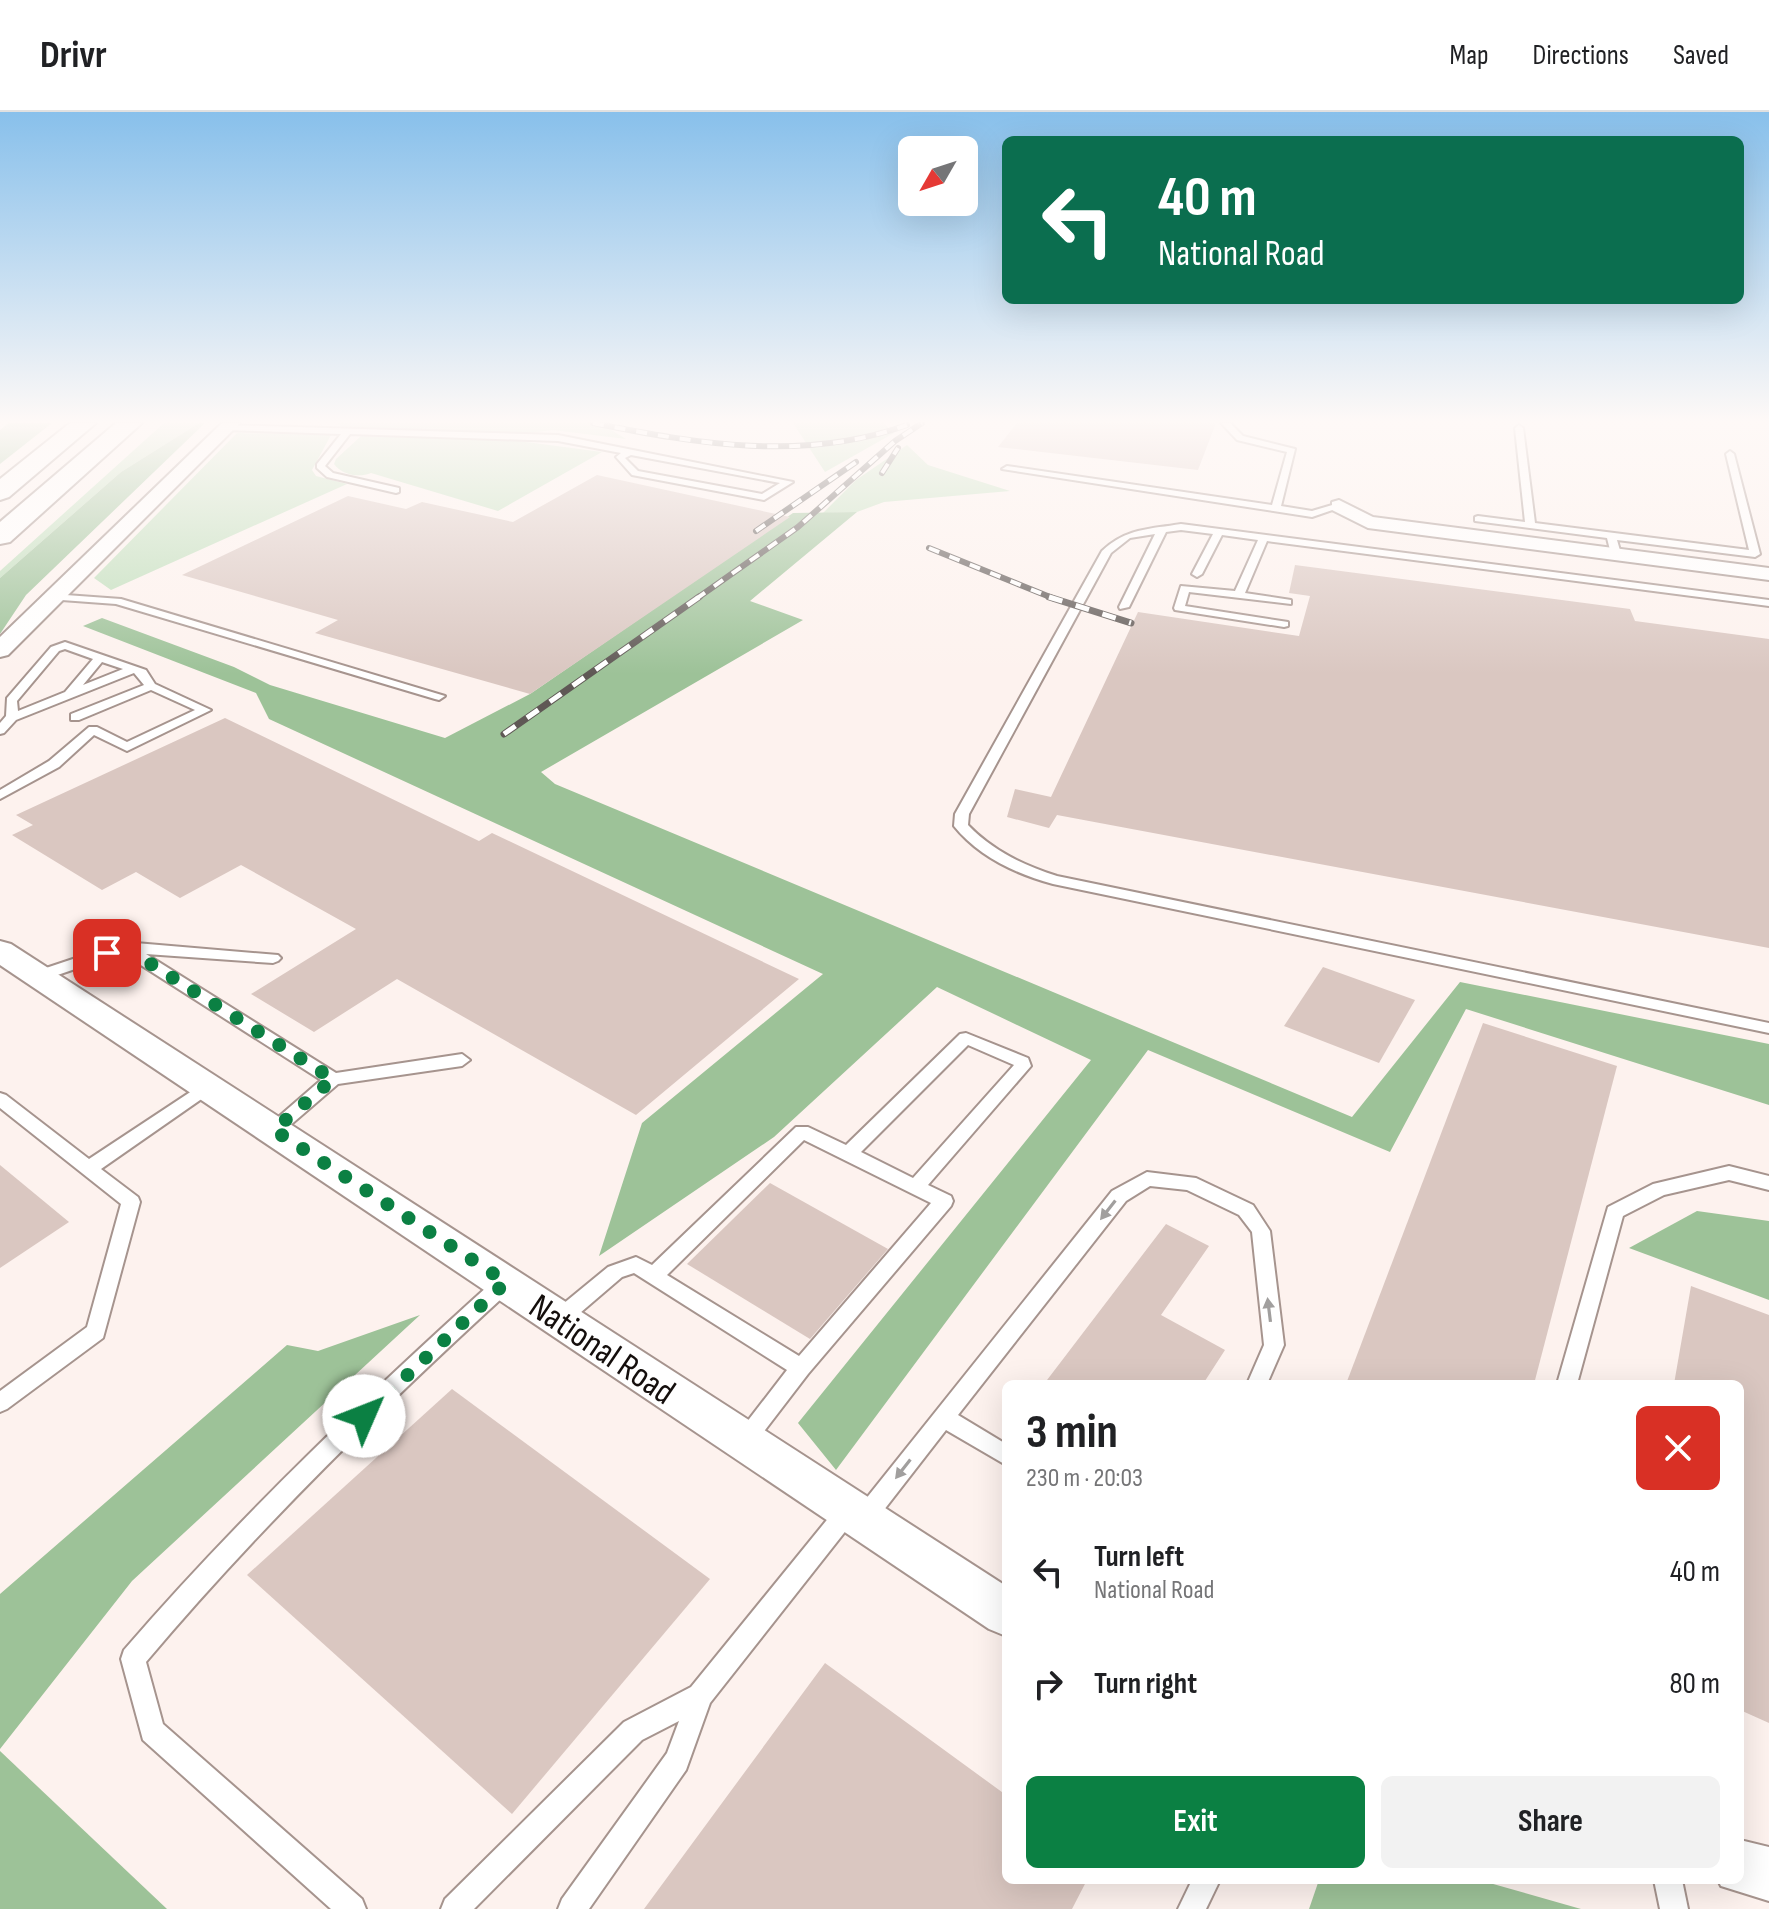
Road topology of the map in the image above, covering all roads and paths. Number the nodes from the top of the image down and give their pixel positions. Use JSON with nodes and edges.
{"nodes":[{"id":1,"x":34,"y":507,"type":"edge"},
{"id":2,"x":145,"y":507,"type":"edge"},
{"id":3,"x":1268,"y":507,"type":"edge"},
{"id":4,"x":1336,"y":507,"type":"edge"},
{"id":5,"x":1341,"y":507,"type":"edge"},
{"id":6,"x":1528,"y":507,"type":"edge"},
{"id":7,"x":1746,"y":507,"type":"edge"},
{"id":8,"x":1276,"y":508,"type":"joint"},
{"id":9,"x":1478,"y":519,"type":"dead end"},
{"id":10,"x":1530,"y":526,"type":"junction"},
{"id":11,"x":1163,"y":528,"type":"junction"},
{"id":12,"x":1219,"y":532,"type":"junction"},
{"id":13,"x":0,"y":536,"type":"edge"},
{"id":14,"x":1263,"y":539,"type":"junction"},
{"id":15,"x":1613,"y":545,"type":"junction"},
{"id":16,"x":1763,"y":564,"type":"edge"},
{"id":17,"x":1197,"y":574,"type":"dead end"},
{"id":18,"x":1239,"y":595,"type":"junction"},
{"id":19,"x":52,"y":597,"type":"junction"},
{"id":20,"x":1287,"y":602,"type":"dead end"},
{"id":21,"x":1769,"y":603,"type":"edge"},
{"id":22,"x":1124,"y":607,"type":"dead end"},
{"id":23,"x":1284,"y":624,"type":"dead end"},
{"id":24,"x":0,"y":650,"type":"edge"},
{"id":25,"x":101,"y":656,"type":"junction"},
{"id":26,"x":134,"y":669,"type":"junction"},
{"id":27,"x":151,"y":686,"type":"junction"},
{"id":28,"x":69,"y":695,"type":"junction"},
{"id":29,"x":439,"y":696,"type":"dead end"},
{"id":30,"x":50,"y":702,"type":"junction"},
{"id":31,"x":12,"y":717,"type":"junction"},
{"id":32,"x":75,"y":717,"type":"junction"},
{"id":33,"x":0,"y":730,"type":"edge"},
{"id":34,"x":93,"y":730,"type":"junction"},
{"id":35,"x":0,"y":795,"type":"edge"},
{"id":36,"x":124,"y":947,"type":"junction"},
{"id":37,"x":0,"y":951,"type":"edge"},
{"id":38,"x":273,"y":958,"type":"dead end"},
{"id":39,"x":37,"y":977,"type":"junction"},
{"id":40,"x":1769,"y":1028,"type":"edge"},
{"id":41,"x":462,"y":1060,"type":"dead end"},
{"id":42,"x":333,"y":1079,"type":"junction"},
{"id":43,"x":207,"y":1087,"type":"junction"},
{"id":44,"x":0,"y":1099,"type":"edge"},
{"id":45,"x":274,"y":1130,"type":"junction"},
{"id":46,"x":848,"y":1154,"type":"junction"},
{"id":47,"x":90,"y":1167,"type":"junction"},
{"id":48,"x":1769,"y":1183,"type":"edge"},
{"id":49,"x":915,"y":1187,"type":"junction"},
{"id":50,"x":653,"y":1276,"type":"junction"},
{"id":51,"x":506,"y":1282,"type":"junction"},
{"id":52,"x":559,"y":1319,"type":"junction"},
{"id":53,"x":801,"y":1368,"type":"junction"},
{"id":54,"x":1259,"y":1380,"type":"edge"},
{"id":55,"x":1568,"y":1380,"type":"edge"},
{"id":56,"x":0,"y":1403,"type":"edge"},
{"id":57,"x":943,"y":1417,"type":"junction"},
{"id":58,"x":743,"y":1441,"type":"junction"},
{"id":59,"x":1002,"y":1453,"type":"edge"},
{"id":60,"x":855,"y":1516,"type":"junction"},
{"id":61,"x":1002,"y":1610,"type":"edge"},
{"id":62,"x":700,"y":1696,"type":"junction"},
{"id":63,"x":1744,"y":1868,"type":"edge"},
{"id":64,"x":1769,"y":1874,"type":"edge"},
{"id":65,"x":1204,"y":1884,"type":"edge"},
{"id":66,"x":1669,"y":1884,"type":"edge"},
{"id":67,"x":352,"y":1909,"type":"edge"},
{"id":68,"x":455,"y":1909,"type":"edge"},
{"id":69,"x":572,"y":1909,"type":"edge"},
{"id":70,"x":1192,"y":1909,"type":"edge"},
{"id":71,"x":1674,"y":1909,"type":"edge"}],
"edges":[{"from":1,"to":13,"type":"highway"},
{"from":2,"to":19,"type":"street"},
{"from":3,"to":8,"type":"lane"},
{"from":4,"to":8,"type":"lane"},
{"from":5,"to":15,"type":"street"},
{"from":6,"to":10,"type":"lane"},
{"from":7,"to":16,"type":"lane"},
{"from":9,"to":10,"type":"lane"},
{"from":10,"to":15,"type":"lane"},
{"from":11,"to":12,"type":"lane"},
{"from":11,"to":22,"type":"lane"},
{"from":11,"to":40,"type":"lane"},
{"from":12,"to":14,"type":"lane"},
{"from":12,"to":17,"type":"lane"},
{"from":14,"to":18,"type":"lane"},
{"from":14,"to":21,"type":"lane"},
{"from":15,"to":16,"type":"street"},
{"from":18,"to":20,"type":"lane"},
{"from":18,"to":23,"type":"lane"},
{"from":19,"to":24,"type":"street"},
{"from":19,"to":29,"type":"lane"},
{"from":25,"to":26,"type":"lane"},
{"from":25,"to":28,"type":"lane"},
{"from":25,"to":31,"type":"lane"},
{"from":26,"to":27,"type":"lane"},
{"from":26,"to":28,"type":"lane"},
{"from":27,"to":32,"type":"lane"},
{"from":27,"to":34,"type":"lane"},
{"from":28,"to":30,"type":"lane"},
{"from":30,"to":31,"type":"lane"},
{"from":30,"to":32,"type":"lane"},
{"from":31,"to":33,"type":"lane"},
{"from":32,"to":34,"type":"lane"},
{"from":34,"to":35,"type":"lane"},
{"from":36,"to":38,"type":"lane"},
{"from":36,"to":39,"type":"lane"},
{"from":36,"to":42,"type":"lane"},
{"from":37,"to":39,"type":"street","name":"National Road"},
{"from":39,"to":43,"type":"street","name":"National Road"},
{"from":41,"to":42,"type":"lane"},
{"from":42,"to":45,"type":"lane"},
{"from":43,"to":45,"type":"street","name":"National Road"},
{"from":43,"to":47,"type":"lane"},
{"from":44,"to":47,"type":"lane"},
{"from":45,"to":51,"type":"street","name":"National Road"},
{"from":46,"to":49,"type":"lane"},
{"from":46,"to":49,"type":"lane"},
{"from":46,"to":50,"type":"lane"},
{"from":47,"to":56,"type":"lane"},
{"from":48,"to":55,"type":"lane"},
{"from":49,"to":53,"type":"lane"},
{"from":50,"to":52,"type":"lane"},
{"from":50,"to":53,"type":"lane"},
{"from":51,"to":52,"type":"street","name":"National Road"},
{"from":51,"to":67,"type":"lane"},
{"from":52,"to":58,"type":"street","name":"National Road"},
{"from":53,"to":58,"type":"lane"},
{"from":54,"to":57,"type":"lane","one_way":true},
{"from":57,"to":59,"type":"lane"},
{"from":57,"to":60,"type":"lane","one_way":true},
{"from":58,"to":60,"type":"street","name":"National Road"},
{"from":60,"to":61,"type":"street","name":"National Road"},
{"from":60,"to":62,"type":"lane"},
{"from":62,"to":68,"type":"lane"},
{"from":62,"to":69,"type":"lane"},
{"from":63,"to":64,"type":"street"},
{"from":65,"to":70,"type":"lane"},
{"from":66,"to":71,"type":"lane"}]}
